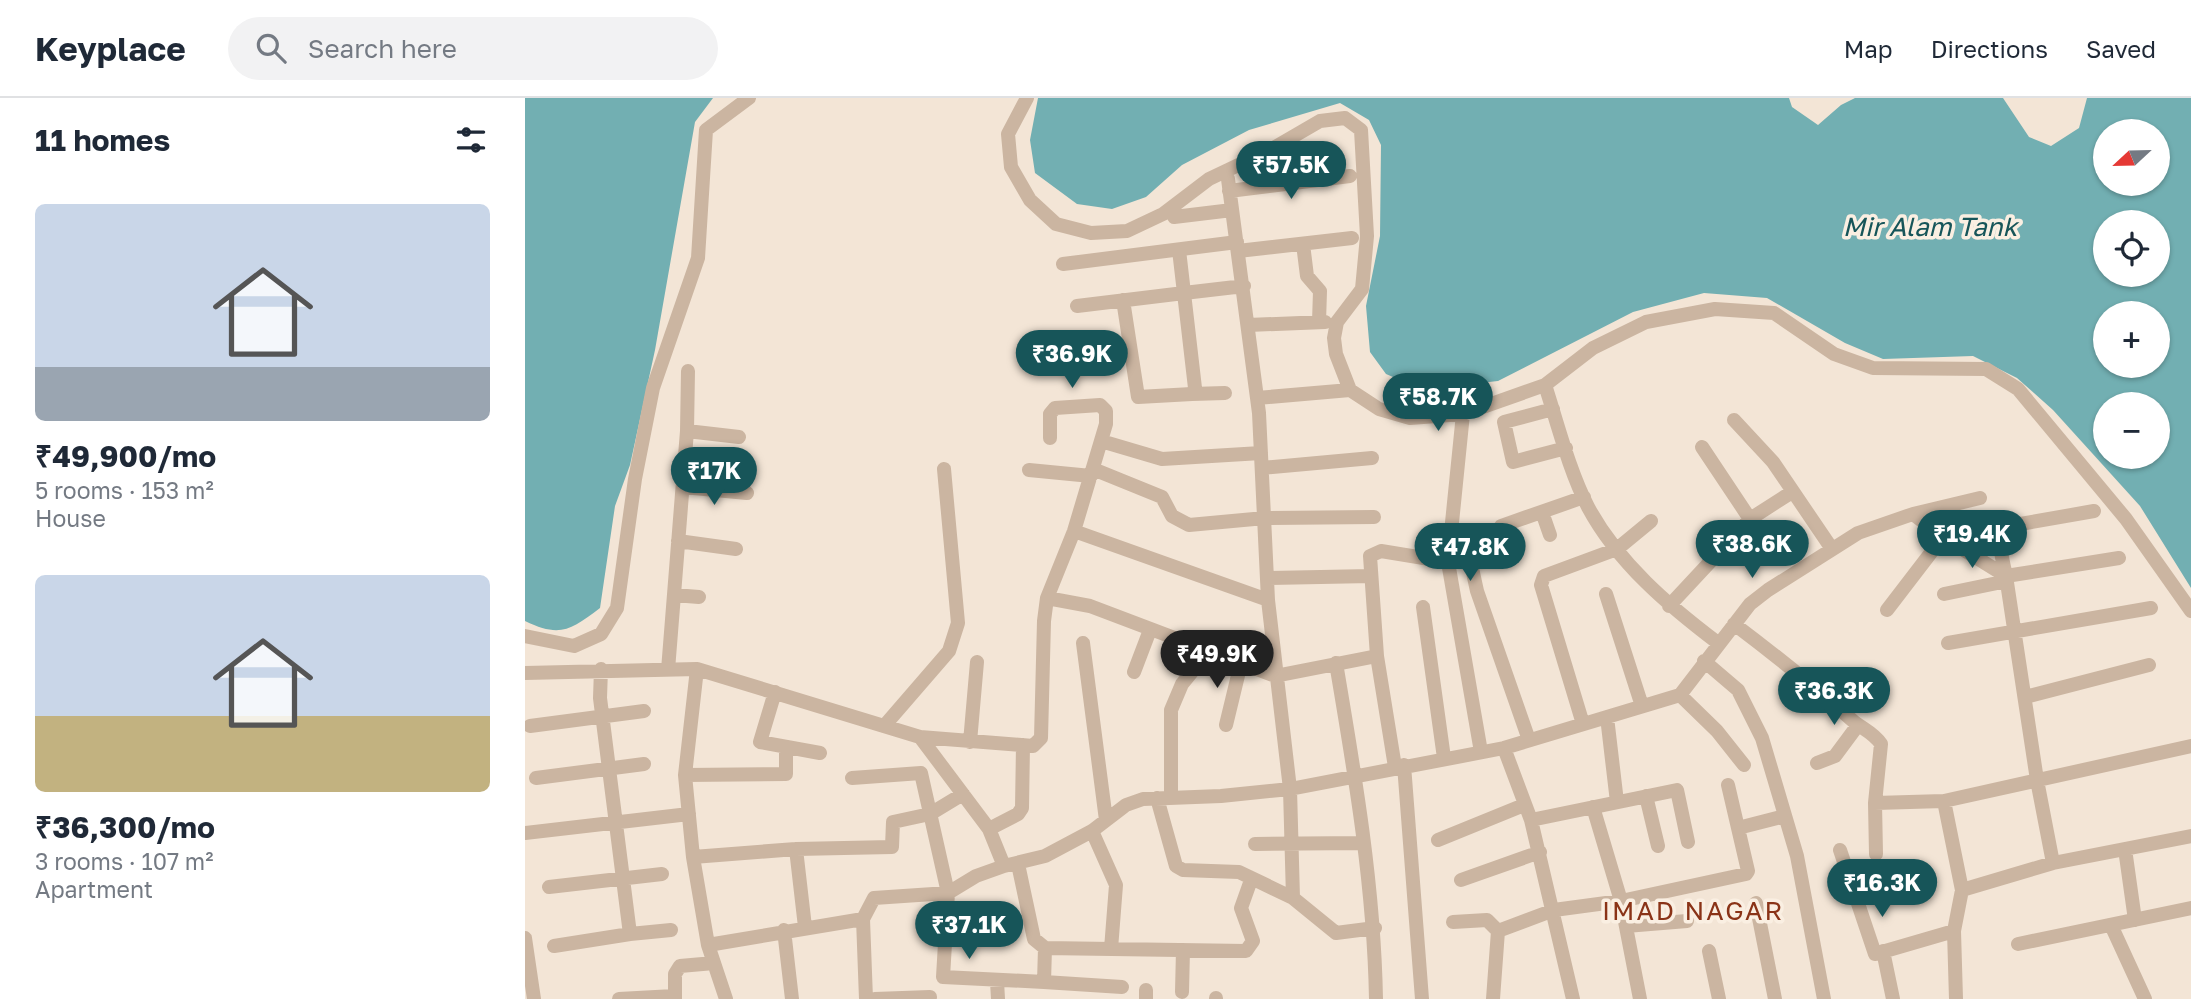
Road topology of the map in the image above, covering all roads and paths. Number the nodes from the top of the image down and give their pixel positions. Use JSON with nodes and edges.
{"nodes":[{"id":1,"x":749,"y":98,"type":"edge"},
{"id":2,"x":1027,"y":98,"type":"edge"},
{"id":3,"x":1350,"y":177,"type":"dead end"},
{"id":4,"x":1232,"y":209,"type":"junction"},
{"id":5,"x":1174,"y":218,"type":"dead end"},
{"id":6,"x":1352,"y":238,"type":"dead end"},
{"id":7,"x":1303,"y":244,"type":"junction"},
{"id":8,"x":1238,"y":247,"type":"junction"},
{"id":9,"x":1179,"y":250,"type":"junction"},
{"id":10,"x":1063,"y":264,"type":"dead end"},
{"id":11,"x":1244,"y":286,"type":"junction"},
{"id":12,"x":1184,"y":293,"type":"junction"},
{"id":13,"x":1123,"y":300,"type":"junction"},
{"id":14,"x":1077,"y":306,"type":"dead end"},
{"id":15,"x":1248,"y":325,"type":"junction"},
{"id":16,"x":688,"y":371,"type":"dead end"},
{"id":17,"x":1545,"y":385,"type":"junction"},
{"id":18,"x":1350,"y":390,"type":"junction"},
{"id":19,"x":1225,"y":393,"type":"dead end"},
{"id":20,"x":1192,"y":394,"type":"junction"},
{"id":21,"x":1257,"y":398,"type":"junction"},
{"id":22,"x":1553,"y":409,"type":"junction"},
{"id":23,"x":1463,"y":414,"type":"junction"},
{"id":24,"x":1734,"y":421,"type":"dead end"},
{"id":25,"x":687,"y":431,"type":"junction"},
{"id":26,"x":740,"y":437,"type":"dead end"},
{"id":27,"x":1050,"y":438,"type":"dead end"},
{"id":28,"x":1101,"y":441,"type":"junction"},
{"id":29,"x":1702,"y":447,"type":"dead end"},
{"id":30,"x":1566,"y":448,"type":"junction"},
{"id":31,"x":1372,"y":458,"type":"dead end"},
{"id":32,"x":1262,"y":461,"type":"junction"},
{"id":33,"x":944,"y":469,"type":"dead end"},
{"id":34,"x":1030,"y":470,"type":"dead end"},
{"id":35,"x":1092,"y":473,"type":"junction"},
{"id":36,"x":683,"y":487,"type":"junction"},
{"id":37,"x":1792,"y":492,"type":"junction"},
{"id":38,"x":747,"y":493,"type":"dead end"},
{"id":39,"x":1584,"y":497,"type":"junction"},
{"id":40,"x":1980,"y":498,"type":"dead end"},
{"id":41,"x":2094,"y":511,"type":"dead end"},
{"id":42,"x":1542,"y":512,"type":"junction"},
{"id":43,"x":1913,"y":514,"type":"junction"},
{"id":44,"x":1265,"y":517,"type":"junction"},
{"id":45,"x":1374,"y":517,"type":"dead end"},
{"id":46,"x":1750,"y":519,"type":"junction"},
{"id":47,"x":1651,"y":521,"type":"dead end"},
{"id":48,"x":1501,"y":526,"type":"dead end"},
{"id":49,"x":1074,"y":531,"type":"junction"},
{"id":50,"x":1550,"y":535,"type":"dead end"},
{"id":51,"x":1943,"y":537,"type":"junction"},
{"id":52,"x":678,"y":541,"type":"junction"},
{"id":53,"x":736,"y":549,"type":"dead end"},
{"id":54,"x":1617,"y":549,"type":"junction"},
{"id":55,"x":1832,"y":549,"type":"junction"},
{"id":56,"x":2119,"y":558,"type":"dead end"},
{"id":57,"x":1470,"y":559,"type":"dead end"},
{"id":58,"x":1448,"y":562,"type":"junction"},
{"id":59,"x":1371,"y":576,"type":"junction"},
{"id":60,"x":1268,"y":578,"type":"junction"},
{"id":61,"x":2006,"y":578,"type":"junction"},
{"id":62,"x":1606,"y":594,"type":"dead end"},
{"id":63,"x":1944,"y":594,"type":"dead end"},
{"id":64,"x":674,"y":595,"type":"junction"},
{"id":65,"x":699,"y":597,"type":"dead end"},
{"id":66,"x":1047,"y":598,"type":"junction"},
{"id":67,"x":1269,"y":600,"type":"junction"},
{"id":68,"x":1669,"y":606,"type":"junction"},
{"id":69,"x":1423,"y":607,"type":"dead end"},
{"id":70,"x":2151,"y":608,"type":"dead end"},
{"id":71,"x":1887,"y":610,"type":"dead end"},
{"id":72,"x":2191,"y":611,"type":"edge"},
{"id":73,"x":1734,"y":624,"type":"junction"},
{"id":74,"x":1150,"y":630,"type":"junction"},
{"id":75,"x":2015,"y":633,"type":"junction"},
{"id":76,"x":525,"y":636,"type":"edge"},
{"id":77,"x":1083,"y":643,"type":"dead end"},
{"id":78,"x":1718,"y":643,"type":"junction"},
{"id":79,"x":1948,"y":643,"type":"dead end"},
{"id":80,"x":1209,"y":652,"type":"junction"},
{"id":81,"x":1377,"y":656,"type":"junction"},
{"id":82,"x":1704,"y":661,"type":"junction"},
{"id":83,"x":977,"y":662,"type":"dead end"},
{"id":84,"x":1241,"y":663,"type":"junction"},
{"id":85,"x":1336,"y":663,"type":"junction"},
{"id":86,"x":2149,"y":665,"type":"dead end"},
{"id":87,"x":697,"y":669,"type":"junction"},
{"id":88,"x":601,"y":670,"type":"junction"},
{"id":89,"x":668,"y":670,"type":"junction"},
{"id":90,"x":1135,"y":672,"type":"dead end"},
{"id":91,"x":525,"y":673,"type":"edge"},
{"id":92,"x":1275,"y":676,"type":"junction"},
{"id":93,"x":775,"y":692,"type":"junction"},
{"id":94,"x":1680,"y":695,"type":"junction"},
{"id":95,"x":2025,"y":697,"type":"junction"},
{"id":96,"x":1642,"y":706,"type":"junction"},
{"id":97,"x":644,"y":711,"type":"dead end"},
{"id":98,"x":603,"y":717,"type":"junction"},
{"id":99,"x":1607,"y":717,"type":"junction"},
{"id":100,"x":1583,"y":724,"type":"junction"},
{"id":101,"x":885,"y":725,"type":"junction"},
{"id":102,"x":1226,"y":725,"type":"dead end"},
{"id":103,"x":1858,"y":725,"type":"junction"},
{"id":104,"x":530,"y":726,"type":"dead end"},
{"id":105,"x":920,"y":737,"type":"junction"},
{"id":106,"x":1529,"y":740,"type":"junction"},
{"id":107,"x":970,"y":743,"type":"junction"},
{"id":108,"x":1023,"y":745,"type":"junction"},
{"id":109,"x":2191,"y":746,"type":"edge"},
{"id":110,"x":786,"y":747,"type":"junction"},
{"id":111,"x":1504,"y":748,"type":"junction"},
{"id":112,"x":820,"y":752,"type":"dead end"},
{"id":113,"x":1481,"y":752,"type":"junction"},
{"id":114,"x":1444,"y":758,"type":"junction"},
{"id":115,"x":1817,"y":763,"type":"dead end"},
{"id":116,"x":644,"y":764,"type":"dead end"},
{"id":117,"x":1744,"y":765,"type":"dead end"},
{"id":118,"x":1399,"y":766,"type":"junction"},
{"id":119,"x":610,"y":768,"type":"junction"},
{"id":120,"x":685,"y":775,"type":"junction"},
{"id":121,"x":1355,"y":775,"type":"junction"},
{"id":122,"x":536,"y":778,"type":"dead end"},
{"id":123,"x":852,"y":778,"type":"dead end"},
{"id":124,"x":2037,"y":780,"type":"junction"},
{"id":125,"x":1728,"y":785,"type":"dead end"},
{"id":126,"x":1290,"y":789,"type":"junction"},
{"id":127,"x":963,"y":794,"type":"junction"},
{"id":128,"x":1646,"y":796,"type":"junction"},
{"id":129,"x":1164,"y":797,"type":"junction"},
{"id":130,"x":1944,"y":801,"type":"junction"},
{"id":131,"x":1617,"y":802,"type":"junction"},
{"id":132,"x":1875,"y":803,"type":"junction"},
{"id":133,"x":1524,"y":806,"type":"junction"},
{"id":134,"x":1593,"y":807,"type":"junction"},
{"id":135,"x":689,"y":814,"type":"junction"},
{"id":136,"x":930,"y":814,"type":"junction"},
{"id":137,"x":1785,"y":816,"type":"junction"},
{"id":138,"x":1106,"y":820,"type":"junction"},
{"id":139,"x":1531,"y":820,"type":"junction"},
{"id":140,"x":615,"y":823,"type":"junction"},
{"id":141,"x":1738,"y":828,"type":"junction"},
{"id":142,"x":989,"y":829,"type":"junction"},
{"id":143,"x":1092,"y":831,"type":"junction"},
{"id":144,"x":525,"y":833,"type":"edge"},
{"id":145,"x":2191,"y":836,"type":"edge"},
{"id":146,"x":1438,"y":839,"type":"dead end"},
{"id":147,"x":1688,"y":842,"type":"dead end"},
{"id":148,"x":1292,"y":843,"type":"junction"},
{"id":149,"x":1364,"y":843,"type":"junction"},
{"id":150,"x":1255,"y":844,"type":"dead end"},
{"id":151,"x":1658,"y":846,"type":"dead end"},
{"id":152,"x":796,"y":849,"type":"junction"},
{"id":153,"x":2125,"y":849,"type":"junction"},
{"id":154,"x":1840,"y":850,"type":"dead end"},
{"id":155,"x":1540,"y":852,"type":"junction"},
{"id":156,"x":1876,"y":853,"type":"dead end"},
{"id":157,"x":693,"y":857,"type":"junction"},
{"id":158,"x":2053,"y":863,"type":"junction"},
{"id":159,"x":1011,"y":865,"type":"junction"},
{"id":160,"x":662,"y":874,"type":"dead end"},
{"id":161,"x":622,"y":878,"type":"junction"},
{"id":162,"x":1251,"y":880,"type":"junction"},
{"id":163,"x":1461,"y":880,"type":"dead end"},
{"id":164,"x":549,"y":887,"type":"dead end"},
{"id":165,"x":1962,"y":890,"type":"junction"},
{"id":166,"x":948,"y":893,"type":"junction"},
{"id":167,"x":1293,"y":898,"type":"junction"},
{"id":168,"x":1622,"y":901,"type":"junction"},
{"id":169,"x":1756,"y":904,"type":"dead end"},
{"id":170,"x":2191,"y":908,"type":"edge"},
{"id":171,"x":1554,"y":910,"type":"junction"},
{"id":172,"x":863,"y":919,"type":"junction"},
{"id":173,"x":2135,"y":920,"type":"junction"},
{"id":174,"x":1687,"y":921,"type":"dead end"},
{"id":175,"x":1453,"y":922,"type":"dead end"},
{"id":176,"x":2111,"y":925,"type":"junction"},
{"id":177,"x":1626,"y":926,"type":"junction"},
{"id":178,"x":805,"y":927,"type":"junction"},
{"id":179,"x":1375,"y":928,"type":"junction"},
{"id":180,"x":671,"y":930,"type":"dead end"},
{"id":181,"x":784,"y":930,"type":"junction"},
{"id":182,"x":1498,"y":931,"type":"junction"},
{"id":183,"x":1954,"y":931,"type":"junction"},
{"id":184,"x":944,"y":932,"type":"junction"},
{"id":185,"x":630,"y":934,"type":"junction"},
{"id":186,"x":989,"y":935,"type":"dead end"},
{"id":187,"x":525,"y":938,"type":"edge"},
{"id":188,"x":2018,"y":944,"type":"dead end"},
{"id":189,"x":708,"y":945,"type":"junction"},
{"id":190,"x":554,"y":946,"type":"dead end"},
{"id":191,"x":1045,"y":948,"type":"junction"},
{"id":192,"x":1111,"y":949,"type":"junction"},
{"id":193,"x":1183,"y":950,"type":"junction"},
{"id":194,"x":1709,"y":951,"type":"dead end"},
{"id":195,"x":1883,"y":951,"type":"junction"},
{"id":196,"x":714,"y":963,"type":"junction"},
{"id":197,"x":943,"y":977,"type":"junction"},
{"id":198,"x":997,"y":981,"type":"junction"},
{"id":199,"x":1044,"y":982,"type":"junction"},
{"id":200,"x":1122,"y":987,"type":"dead end"},
{"id":201,"x":1182,"y":992,"type":"dead end"},
{"id":202,"x":674,"y":997,"type":"edge"},
{"id":203,"x":930,"y":998,"type":"edge"},
{"id":204,"x":534,"y":999,"type":"edge"},
{"id":205,"x":619,"y":999,"type":"edge"},
{"id":206,"x":726,"y":999,"type":"edge"},
{"id":207,"x":792,"y":999,"type":"edge"},
{"id":208,"x":866,"y":999,"type":"edge"},
{"id":209,"x":874,"y":999,"type":"edge"},
{"id":210,"x":998,"y":999,"type":"edge"},
{"id":211,"x":1376,"y":999,"type":"edge"},
{"id":212,"x":1422,"y":999,"type":"edge"},
{"id":213,"x":1493,"y":999,"type":"edge"},
{"id":214,"x":1573,"y":999,"type":"edge"},
{"id":215,"x":1640,"y":999,"type":"edge"},
{"id":216,"x":1719,"y":999,"type":"edge"},
{"id":217,"x":1775,"y":999,"type":"edge"},
{"id":218,"x":1824,"y":999,"type":"edge"},
{"id":219,"x":1893,"y":999,"type":"edge"},
{"id":220,"x":1956,"y":999,"type":"edge"},
{"id":221,"x":2145,"y":999,"type":"edge"}],
"edges":[{"from":1,"to":76,"type":"street"},
{"from":2,"to":18,"type":"street"},
{"from":3,"to":4,"type":"street"},
{"from":4,"to":5,"type":"street"},
{"from":4,"to":8,"type":"street"},
{"from":6,"to":7,"type":"street"},
{"from":7,"to":8,"type":"street"},
{"from":7,"to":15,"type":"street"},
{"from":8,"to":9,"type":"street"},
{"from":8,"to":11,"type":"street"},
{"from":9,"to":10,"type":"street"},
{"from":9,"to":12,"type":"street"},
{"from":11,"to":12,"type":"street"},
{"from":11,"to":15,"type":"street"},
{"from":12,"to":13,"type":"street"},
{"from":12,"to":20,"type":"street"},
{"from":13,"to":14,"type":"street"},
{"from":13,"to":20,"type":"street"},
{"from":15,"to":21,"type":"street"},
{"from":16,"to":25,"type":"street"},
{"from":17,"to":22,"type":"street"},
{"from":17,"to":23,"type":"street"},
{"from":17,"to":72,"type":"street"},
{"from":18,"to":21,"type":"street"},
{"from":18,"to":23,"type":"street"},
{"from":19,"to":20,"type":"street"},
{"from":21,"to":32,"type":"street"},
{"from":22,"to":30,"type":"street"},
{"from":22,"to":30,"type":"street"},
{"from":23,"to":58,"type":"street"},
{"from":24,"to":37,"type":"street"},
{"from":25,"to":26,"type":"street"},
{"from":25,"to":36,"type":"street"},
{"from":27,"to":28,"type":"street"},
{"from":28,"to":32,"type":"street"},
{"from":28,"to":35,"type":"street"},
{"from":29,"to":46,"type":"street"},
{"from":30,"to":39,"type":"street"},
{"from":31,"to":32,"type":"street"},
{"from":32,"to":44,"type":"street"},
{"from":33,"to":101,"type":"street"},
{"from":34,"to":35,"type":"street"},
{"from":35,"to":44,"type":"street"},
{"from":35,"to":49,"type":"street"},
{"from":36,"to":38,"type":"street"},
{"from":36,"to":52,"type":"street"},
{"from":37,"to":46,"type":"street"},
{"from":37,"to":55,"type":"street"},
{"from":39,"to":42,"type":"street"},
{"from":39,"to":54,"type":"street"},
{"from":40,"to":43,"type":"street"},
{"from":41,"to":61,"type":"street"},
{"from":42,"to":48,"type":"street"},
{"from":42,"to":50,"type":"street"},
{"from":43,"to":51,"type":"street"},
{"from":43,"to":55,"type":"street"},
{"from":44,"to":45,"type":"street"},
{"from":44,"to":60,"type":"street"},
{"from":46,"to":68,"type":"street"},
{"from":47,"to":54,"type":"street"},
{"from":49,"to":66,"type":"street"},
{"from":49,"to":67,"type":"street"},
{"from":51,"to":61,"type":"street"},
{"from":51,"to":71,"type":"street"},
{"from":52,"to":53,"type":"street"},
{"from":52,"to":64,"type":"street"},
{"from":54,"to":68,"type":"street"},
{"from":54,"to":100,"type":"street"},
{"from":55,"to":73,"type":"street"},
{"from":56,"to":61,"type":"street"},
{"from":57,"to":106,"type":"street"},
{"from":58,"to":59,"type":"street"},
{"from":58,"to":113,"type":"street"},
{"from":59,"to":60,"type":"street"},
{"from":59,"to":81,"type":"street"},
{"from":60,"to":67,"type":"street"},
{"from":61,"to":63,"type":"street"},
{"from":61,"to":75,"type":"street"},
{"from":62,"to":96,"type":"street"},
{"from":64,"to":65,"type":"street"},
{"from":64,"to":89,"type":"street"},
{"from":66,"to":74,"type":"street"},
{"from":66,"to":108,"type":"street"},
{"from":67,"to":92,"type":"street"},
{"from":68,"to":78,"type":"street"},
{"from":69,"to":114,"type":"street"},
{"from":70,"to":75,"type":"street"},
{"from":73,"to":78,"type":"street"},
{"from":73,"to":103,"type":"street"},
{"from":74,"to":80,"type":"street"},
{"from":74,"to":90,"type":"street"},
{"from":75,"to":79,"type":"street"},
{"from":75,"to":95,"type":"street"},
{"from":77,"to":138,"type":"street"},
{"from":78,"to":82,"type":"street"},
{"from":80,"to":84,"type":"street"},
{"from":80,"to":129,"type":"street"},
{"from":81,"to":85,"type":"street"},
{"from":81,"to":118,"type":"street"},
{"from":82,"to":94,"type":"street"},
{"from":82,"to":137,"type":"street"},
{"from":83,"to":107,"type":"street"},
{"from":84,"to":92,"type":"street"},
{"from":84,"to":102,"type":"street"},
{"from":85,"to":92,"type":"street"},
{"from":85,"to":121,"type":"street"},
{"from":86,"to":95,"type":"street"},
{"from":87,"to":89,"type":"street"},
{"from":87,"to":93,"type":"street"},
{"from":87,"to":120,"type":"street"},
{"from":88,"to":89,"type":"street"},
{"from":88,"to":91,"type":"street"},
{"from":88,"to":98,"type":"street"},
{"from":92,"to":126,"type":"street"},
{"from":93,"to":101,"type":"street"},
{"from":93,"to":110,"type":"street"},
{"from":94,"to":96,"type":"street"},
{"from":94,"to":117,"type":"street"},
{"from":95,"to":124,"type":"street"},
{"from":96,"to":99,"type":"street"},
{"from":97,"to":98,"type":"street"},
{"from":98,"to":104,"type":"street"},
{"from":98,"to":119,"type":"street"},
{"from":99,"to":100,"type":"street"},
{"from":99,"to":131,"type":"street"},
{"from":100,"to":106,"type":"street"},
{"from":101,"to":105,"type":"street"},
{"from":103,"to":115,"type":"street"},
{"from":103,"to":132,"type":"street"},
{"from":105,"to":107,"type":"street"},
{"from":105,"to":127,"type":"street"},
{"from":106,"to":111,"type":"street"},
{"from":107,"to":108,"type":"street"},
{"from":108,"to":142,"type":"street"},
{"from":109,"to":124,"type":"street"},
{"from":110,"to":112,"type":"street"},
{"from":110,"to":120,"type":"street"},
{"from":111,"to":113,"type":"street"},
{"from":111,"to":133,"type":"street"},
{"from":113,"to":114,"type":"street"},
{"from":114,"to":118,"type":"street"},
{"from":116,"to":119,"type":"street"},
{"from":118,"to":121,"type":"street"},
{"from":118,"to":212,"type":"street"},
{"from":119,"to":122,"type":"street"},
{"from":119,"to":140,"type":"street"},
{"from":120,"to":135,"type":"street"},
{"from":121,"to":126,"type":"street"},
{"from":121,"to":149,"type":"street"},
{"from":123,"to":136,"type":"street"},
{"from":124,"to":130,"type":"street"},
{"from":124,"to":158,"type":"street"},
{"from":125,"to":141,"type":"street"},
{"from":126,"to":129,"type":"street"},
{"from":126,"to":148,"type":"street"},
{"from":127,"to":136,"type":"street"},
{"from":127,"to":142,"type":"street"},
{"from":128,"to":131,"type":"street"},
{"from":128,"to":147,"type":"street"},
{"from":128,"to":151,"type":"street"},
{"from":129,"to":138,"type":"street"},
{"from":129,"to":162,"type":"street"},
{"from":130,"to":132,"type":"street"},
{"from":130,"to":165,"type":"street"},
{"from":131,"to":134,"type":"street"},
{"from":132,"to":156,"type":"street"},
{"from":133,"to":139,"type":"street"},
{"from":133,"to":146,"type":"street"},
{"from":134,"to":139,"type":"street"},
{"from":134,"to":168,"type":"street"},
{"from":135,"to":140,"type":"street"},
{"from":135,"to":157,"type":"street"},
{"from":136,"to":152,"type":"street"},
{"from":136,"to":166,"type":"street"},
{"from":137,"to":141,"type":"street"},
{"from":137,"to":218,"type":"street"},
{"from":138,"to":143,"type":"street"},
{"from":139,"to":155,"type":"street"},
{"from":140,"to":144,"type":"street"},
{"from":140,"to":161,"type":"street"},
{"from":141,"to":168,"type":"street"},
{"from":142,"to":159,"type":"street"},
{"from":143,"to":159,"type":"street"},
{"from":143,"to":192,"type":"street"},
{"from":145,"to":153,"type":"street"},
{"from":148,"to":149,"type":"street"},
{"from":148,"to":150,"type":"street"},
{"from":148,"to":167,"type":"street"},
{"from":149,"to":179,"type":"street"},
{"from":152,"to":157,"type":"street"},
{"from":152,"to":178,"type":"street"},
{"from":153,"to":158,"type":"street"},
{"from":153,"to":173,"type":"street"},
{"from":154,"to":195,"type":"street"},
{"from":155,"to":163,"type":"street"},
{"from":155,"to":171,"type":"street"},
{"from":157,"to":189,"type":"street"},
{"from":158,"to":165,"type":"street"},
{"from":159,"to":166,"type":"street"},
{"from":159,"to":191,"type":"street"},
{"from":160,"to":161,"type":"street"},
{"from":161,"to":164,"type":"street"},
{"from":161,"to":185,"type":"street"},
{"from":162,"to":167,"type":"street"},
{"from":162,"to":193,"type":"street"},
{"from":165,"to":183,"type":"street"},
{"from":166,"to":172,"type":"street"},
{"from":166,"to":184,"type":"street"},
{"from":167,"to":179,"type":"street"},
{"from":168,"to":171,"type":"street"},
{"from":168,"to":177,"type":"street"},
{"from":169,"to":217,"type":"street"},
{"from":170,"to":173,"type":"street"},
{"from":171,"to":182,"type":"street"},
{"from":171,"to":214,"type":"street"},
{"from":172,"to":178,"type":"street"},
{"from":172,"to":208,"type":"street"},
{"from":173,"to":176,"type":"street"},
{"from":174,"to":177,"type":"street"},
{"from":175,"to":182,"type":"street"},
{"from":176,"to":188,"type":"street"},
{"from":176,"to":221,"type":"street"},
{"from":177,"to":215,"type":"street"},
{"from":178,"to":181,"type":"street"},
{"from":179,"to":211,"type":"street"},
{"from":180,"to":185,"type":"street"},
{"from":181,"to":189,"type":"street"},
{"from":181,"to":207,"type":"street"},
{"from":182,"to":213,"type":"street"},
{"from":183,"to":195,"type":"street"},
{"from":183,"to":220,"type":"street"},
{"from":184,"to":186,"type":"street"},
{"from":184,"to":197,"type":"street"},
{"from":185,"to":190,"type":"street"},
{"from":187,"to":204,"type":"street"},
{"from":189,"to":196,"type":"street"},
{"from":191,"to":192,"type":"street"},
{"from":191,"to":199,"type":"street"},
{"from":192,"to":193,"type":"street"},
{"from":193,"to":201,"type":"street"},
{"from":194,"to":216,"type":"street"},
{"from":195,"to":219,"type":"street"},
{"from":196,"to":202,"type":"street"},
{"from":196,"to":206,"type":"street"},
{"from":197,"to":198,"type":"street"},
{"from":197,"to":203,"type":"street"},
{"from":198,"to":199,"type":"street"},
{"from":198,"to":210,"type":"street"},
{"from":199,"to":200,"type":"street"},
{"from":202,"to":205,"type":"street"},
{"from":203,"to":209,"type":"street"}]}
